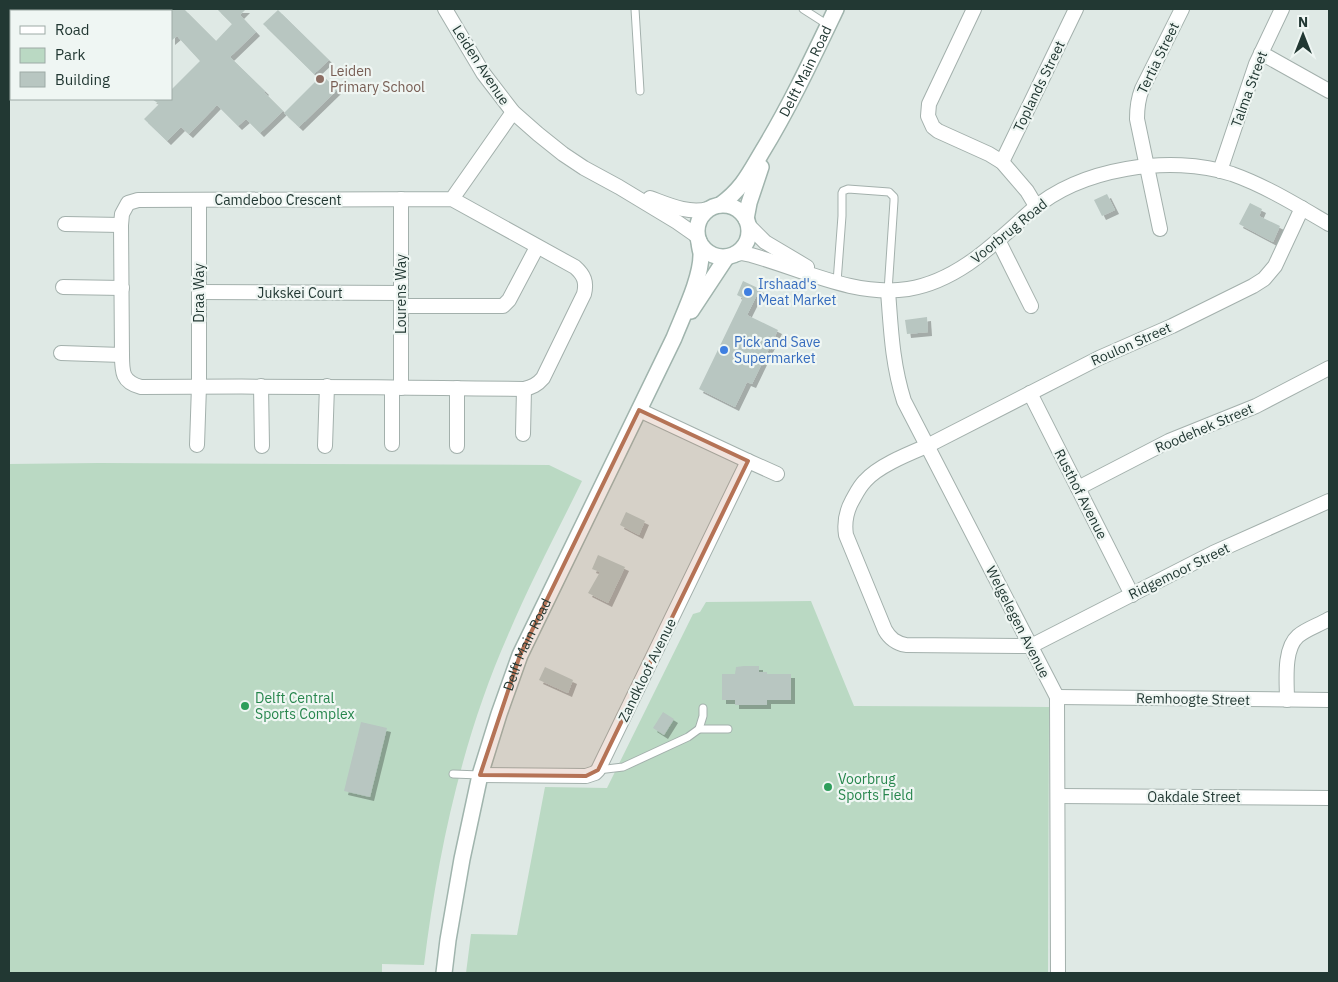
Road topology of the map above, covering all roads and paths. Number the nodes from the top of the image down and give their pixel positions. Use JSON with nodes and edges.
{"nodes":[{"id":1,"x":445,"y":9,"type":"edge"},
{"id":2,"x":635,"y":9,"type":"edge"},
{"id":3,"x":803,"y":9,"type":"edge"},
{"id":4,"x":836,"y":9,"type":"edge"},
{"id":5,"x":974,"y":9,"type":"edge"},
{"id":6,"x":1076,"y":9,"type":"edge"},
{"id":7,"x":1182,"y":9,"type":"edge"},
{"id":8,"x":1282,"y":9,"type":"edge"},
{"id":9,"x":828,"y":25,"type":"junction"},
{"id":10,"x":1261,"y":53,"type":"junction"},
{"id":11,"x":1329,"y":91,"type":"edge"},
{"id":12,"x":640,"y":92,"type":"dead end"},
{"id":13,"x":513,"y":112,"type":"junction"},
{"id":14,"x":774,"y":132,"type":"junction"},
{"id":15,"x":1002,"y":162,"type":"junction"},
{"id":16,"x":1147,"y":166,"type":"junction"},
{"id":17,"x":1220,"y":171,"type":"junction"},
{"id":18,"x":619,"y":187,"type":"junction"},
{"id":19,"x":401,"y":199,"type":"junction"},
{"id":20,"x":452,"y":199,"type":"junction"},
{"id":21,"x":199,"y":200,"type":"junction"},
{"id":22,"x":1036,"y":206,"type":"junction"},
{"id":23,"x":714,"y":207,"type":"junction"},
{"id":24,"x":1302,"y":208,"type":"junction"},
{"id":25,"x":748,"y":223,"type":"junction"},
{"id":26,"x":65,"y":224,"type":"dead end"},
{"id":27,"x":1329,"y":224,"type":"edge"},
{"id":28,"x":121,"y":225,"type":"junction"},
{"id":29,"x":1160,"y":229,"type":"dead end"},
{"id":30,"x":698,"y":239,"type":"junction"},
{"id":31,"x":998,"y":240,"type":"junction"},
{"id":32,"x":537,"y":247,"type":"junction"},
{"id":33,"x":730,"y":256,"type":"junction"},
{"id":34,"x":832,"y":281,"type":"junction"},
{"id":35,"x":64,"y":287,"type":"dead end"},
{"id":36,"x":122,"y":288,"type":"junction"},
{"id":37,"x":888,"y":291,"type":"junction"},
{"id":38,"x":199,"y":292,"type":"junction"},
{"id":39,"x":400,"y":299,"type":"junction"},
{"id":40,"x":1032,"y":306,"type":"dead end"},
{"id":41,"x":674,"y":338,"type":"junction"},
{"id":42,"x":61,"y":353,"type":"dead end"},
{"id":43,"x":122,"y":355,"type":"junction"},
{"id":44,"x":1329,"y":368,"type":"edge"},
{"id":45,"x":199,"y":386,"type":"junction"},
{"id":46,"x":261,"y":386,"type":"junction"},
{"id":47,"x":327,"y":386,"type":"junction"},
{"id":48,"x":396,"y":388,"type":"junction"},
{"id":49,"x":457,"y":388,"type":"junction"},
{"id":50,"x":524,"y":389,"type":"junction"},
{"id":51,"x":1030,"y":393,"type":"junction"},
{"id":52,"x":639,"y":410,"type":"junction"},
{"id":53,"x":523,"y":434,"type":"dead end"},
{"id":54,"x":392,"y":444,"type":"dead end"},
{"id":55,"x":197,"y":445,"type":"dead end"},
{"id":56,"x":262,"y":446,"type":"dead end"},
{"id":57,"x":325,"y":446,"type":"dead end"},
{"id":58,"x":457,"y":446,"type":"dead end"},
{"id":59,"x":927,"y":446,"type":"junction"},
{"id":60,"x":748,"y":461,"type":"junction"},
{"id":61,"x":777,"y":474,"type":"dead end"},
{"id":62,"x":1078,"y":488,"type":"junction"},
{"id":63,"x":1329,"y":501,"type":"edge"},
{"id":64,"x":1132,"y":595,"type":"junction"},
{"id":65,"x":1329,"y":619,"type":"edge"},
{"id":66,"x":1031,"y":646,"type":"junction"},
{"id":67,"x":1057,"y":698,"type":"junction"},
{"id":68,"x":1287,"y":700,"type":"junction"},
{"id":69,"x":1329,"y":700,"type":"edge"},
{"id":70,"x":703,"y":708,"type":"dead end"},
{"id":71,"x":699,"y":729,"type":"junction"},
{"id":72,"x":728,"y":729,"type":"dead end"},
{"id":73,"x":598,"y":770,"type":"junction"},
{"id":74,"x":453,"y":774,"type":"dead end"},
{"id":75,"x":480,"y":775,"type":"junction"},
{"id":76,"x":1058,"y":796,"type":"junction"},
{"id":77,"x":1329,"y":798,"type":"edge"},
{"id":78,"x":444,"y":973,"type":"edge"},
{"id":79,"x":1058,"y":973,"type":"edge"}],
"edges":[{"from":1,"to":13,"type":"street","name":"Leiden Avenue"},
{"from":2,"to":12,"type":"lane"},
{"from":3,"to":9,"type":"lane"},
{"from":4,"to":9,"type":"street","name":"Delft Main Road"},
{"from":5,"to":15,"type":"street"},
{"from":6,"to":15,"type":"street","name":"Toplands Street"},
{"from":7,"to":16,"type":"street","name":"Tertia Street"},
{"from":8,"to":10,"type":"street","name":"Talma Street"},
{"from":9,"to":14,"type":"street","name":"Delft Main Road"},
{"from":10,"to":11,"type":"street"},
{"from":10,"to":17,"type":"street","name":"Talma Street"},
{"from":13,"to":18,"type":"street","name":"Leiden Avenue"},
{"from":13,"to":20,"type":"street"},
{"from":14,"to":23,"type":"street","name":"Delft Main Road"},
{"from":14,"to":25,"type":"street","name":"Delft Main Road"},
{"from":15,"to":22,"type":"street"},
{"from":16,"to":17,"type":"street","name":"Voorbrug Road"},
{"from":16,"to":22,"type":"street","name":"Voorbrug Road"},
{"from":16,"to":29,"type":"street","name":"Tertia Street"},
{"from":17,"to":24,"type":"street","name":"Voorbrug Road"},
{"from":18,"to":23,"type":"street","name":"Leiden Avenue"},
{"from":18,"to":30,"type":"street","name":"Leiden Avenue"},
{"from":19,"to":20,"type":"street","name":"Camdeboo Crescent"},
{"from":19,"to":21,"type":"street","name":"Camdeboo Crescent"},
{"from":19,"to":39,"type":"street","name":"Lourens Way"},
{"from":20,"to":32,"type":"street","name":"Camdeboo Crescent"},
{"from":21,"to":28,"type":"street","name":"Camdeboo Crescent"},
{"from":21,"to":38,"type":"street","name":"Draa Way"},
{"from":22,"to":31,"type":"street","name":"Voorbrug Road"},
{"from":23,"to":25,"type":"street"},
{"from":23,"to":30,"type":"street"},
{"from":24,"to":27,"type":"street","name":"Voorbrug Road"},
{"from":24,"to":51,"type":"street","name":"Roulon Street"},
{"from":25,"to":33,"type":"street"},
{"from":25,"to":34,"type":"street","name":"Voorbrug Road"},
{"from":26,"to":28,"type":"street"},
{"from":28,"to":36,"type":"street","name":"Camdeboo Crescent"},
{"from":30,"to":33,"type":"street"},
{"from":30,"to":41,"type":"street","name":"Delft Main Road"},
{"from":31,"to":37,"type":"street","name":"Voorbrug Road"},
{"from":31,"to":40,"type":"street"},
{"from":32,"to":39,"type":"street","name":"Jukskei Court"},
{"from":32,"to":50,"type":"street","name":"Camdeboo Crescent"},
{"from":33,"to":34,"type":"street","name":"Voorbrug Road"},
{"from":33,"to":41,"type":"street","name":"Delft Main Road"},
{"from":34,"to":37,"type":"street","name":"Voorbrug Road"},
{"from":34,"to":37,"type":"lane"},
{"from":35,"to":36,"type":"street"},
{"from":36,"to":43,"type":"street","name":"Camdeboo Crescent"},
{"from":37,"to":59,"type":"street","name":"Welgelegen Avenue"},
{"from":38,"to":39,"type":"street","name":"Jukskei Court"},
{"from":38,"to":45,"type":"street","name":"Draa Way"},
{"from":39,"to":48,"type":"street","name":"Lourens Way"},
{"from":41,"to":52,"type":"street","name":"Delft Main Road"},
{"from":42,"to":43,"type":"street"},
{"from":43,"to":45,"type":"street","name":"Camdeboo Crescent"},
{"from":44,"to":62,"type":"street","name":"Roodehek Street"},
{"from":45,"to":46,"type":"street","name":"Camdeboo Crescent"},
{"from":45,"to":55,"type":"street"},
{"from":46,"to":47,"type":"street","name":"Camdeboo Crescent"},
{"from":46,"to":56,"type":"street"},
{"from":47,"to":48,"type":"street","name":"Camdeboo Crescent"},
{"from":47,"to":57,"type":"street"},
{"from":48,"to":49,"type":"street","name":"Camdeboo Crescent"},
{"from":48,"to":54,"type":"street"},
{"from":49,"to":50,"type":"street","name":"Camdeboo Crescent"},
{"from":49,"to":58,"type":"street"},
{"from":50,"to":53,"type":"street"},
{"from":51,"to":59,"type":"street","name":"Roulon Street"},
{"from":51,"to":62,"type":"street","name":"Rusthof Avenue"},
{"from":52,"to":60,"type":"street"},
{"from":52,"to":75,"type":"street","name":"Delft Main Road"},
{"from":59,"to":66,"type":"street","name":"Welgelegen Avenue"},
{"from":59,"to":66,"type":"street","name":"Roulon Street"},
{"from":60,"to":61,"type":"street"},
{"from":60,"to":73,"type":"street","name":"Zandkloof Avenue"},
{"from":62,"to":64,"type":"street","name":"Rusthof Avenue"},
{"from":63,"to":64,"type":"street","name":"Ridgemoor Street"},
{"from":64,"to":66,"type":"street","name":"Ridgemoor Street"},
{"from":65,"to":68,"type":"street"},
{"from":66,"to":67,"type":"street","name":"Welgelegen Avenue"},
{"from":67,"to":68,"type":"street","name":"Remhoogte Street"},
{"from":67,"to":76,"type":"street","name":"Welgelegen Avenue"},
{"from":68,"to":69,"type":"street","name":"Remhoogte Street"},
{"from":70,"to":71,"type":"lane"},
{"from":71,"to":72,"type":"lane"},
{"from":71,"to":73,"type":"lane"},
{"from":73,"to":75,"type":"street"},
{"from":74,"to":75,"type":"lane"},
{"from":75,"to":78,"type":"street","name":"Delft Main Road"},
{"from":76,"to":77,"type":"street","name":"Oakdale Street"},
{"from":76,"to":79,"type":"street","name":"Welgelegen Avenue"}]}
